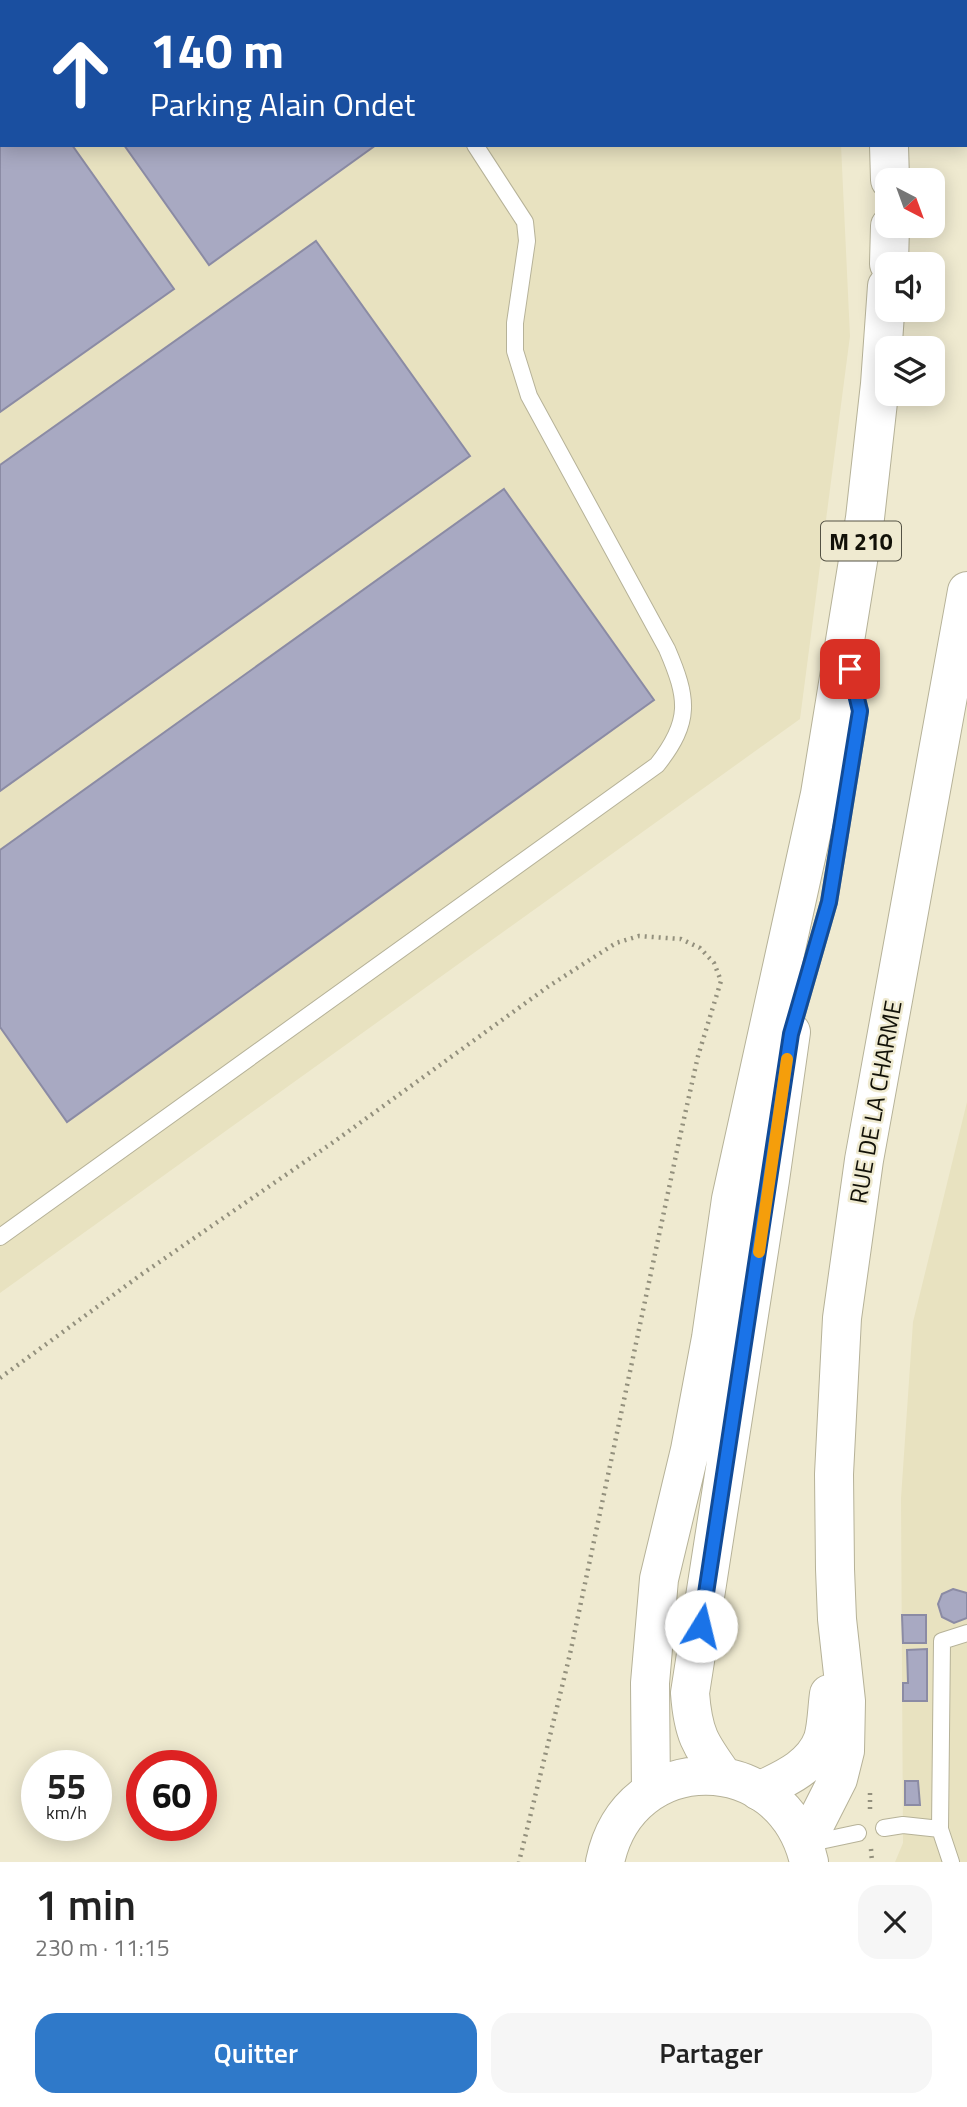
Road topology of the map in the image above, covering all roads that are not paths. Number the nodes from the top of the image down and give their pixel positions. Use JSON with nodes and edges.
{"nodes":[{"id":1,"x":476,"y":147,"type":"edge"},
{"id":2,"x":890,"y":147,"type":"edge"},
{"id":3,"x":890,"y":168,"type":"edge"},
{"id":4,"x":884,"y":322,"type":"edge"},
{"id":5,"x":967,"y":591,"type":"edge"},
{"id":6,"x":845,"y":648,"type":"junction"},
{"id":7,"x":820,"y":794,"type":"junction"},
{"id":8,"x":791,"y":1034,"type":"junction"},
{"id":9,"x":0,"y":1237,"type":"edge"},
{"id":10,"x":837,"y":1619,"type":"junction"},
{"id":11,"x":967,"y":1633,"type":"edge"},
{"id":12,"x":723,"y":1776,"type":"junction"},
{"id":13,"x":651,"y":1791,"type":"junction"},
{"id":14,"x":759,"y":1791,"type":"junction"},
{"id":15,"x":884,"y":1828,"type":"dead end"},
{"id":16,"x":940,"y":1829,"type":"junction"},
{"id":17,"x":858,"y":1833,"type":"dead end"},
{"id":18,"x":807,"y":1853,"type":"edge"},
{"id":19,"x":605,"y":1862,"type":"edge"},
{"id":20,"x":951,"y":1862,"type":"edge"}],
"edges":[{"from":1,"to":9,"type":"lane"},
{"from":2,"to":3,"type":"main road"},
{"from":4,"to":6,"type":"main road","number":"M 210"},
{"from":5,"to":10,"type":"main road","name":"RUE DE LA CHARME"},
{"from":6,"to":7,"type":"main road","number":"M 210"},
{"from":6,"to":8,"type":"lane"},
{"from":7,"to":8,"type":"main road","number":"M 210"},
{"from":7,"to":13,"type":"main road","number":"M 210"},
{"from":8,"to":12,"type":"main road","number":"M 210"},
{"from":10,"to":14,"type":"main road","name":"RUE DE LA CHARME"},
{"from":10,"to":18,"type":"main road","name":"RUE DE LA CHARME"},
{"from":11,"to":16,"type":"lane"},
{"from":12,"to":13,"type":"main road"},
{"from":12,"to":14,"type":"main road"},
{"from":13,"to":19,"type":"main road"},
{"from":14,"to":18,"type":"main road"},
{"from":15,"to":16,"type":"lane"},
{"from":16,"to":20,"type":"lane"},
{"from":17,"to":18,"type":"lane"}]}
